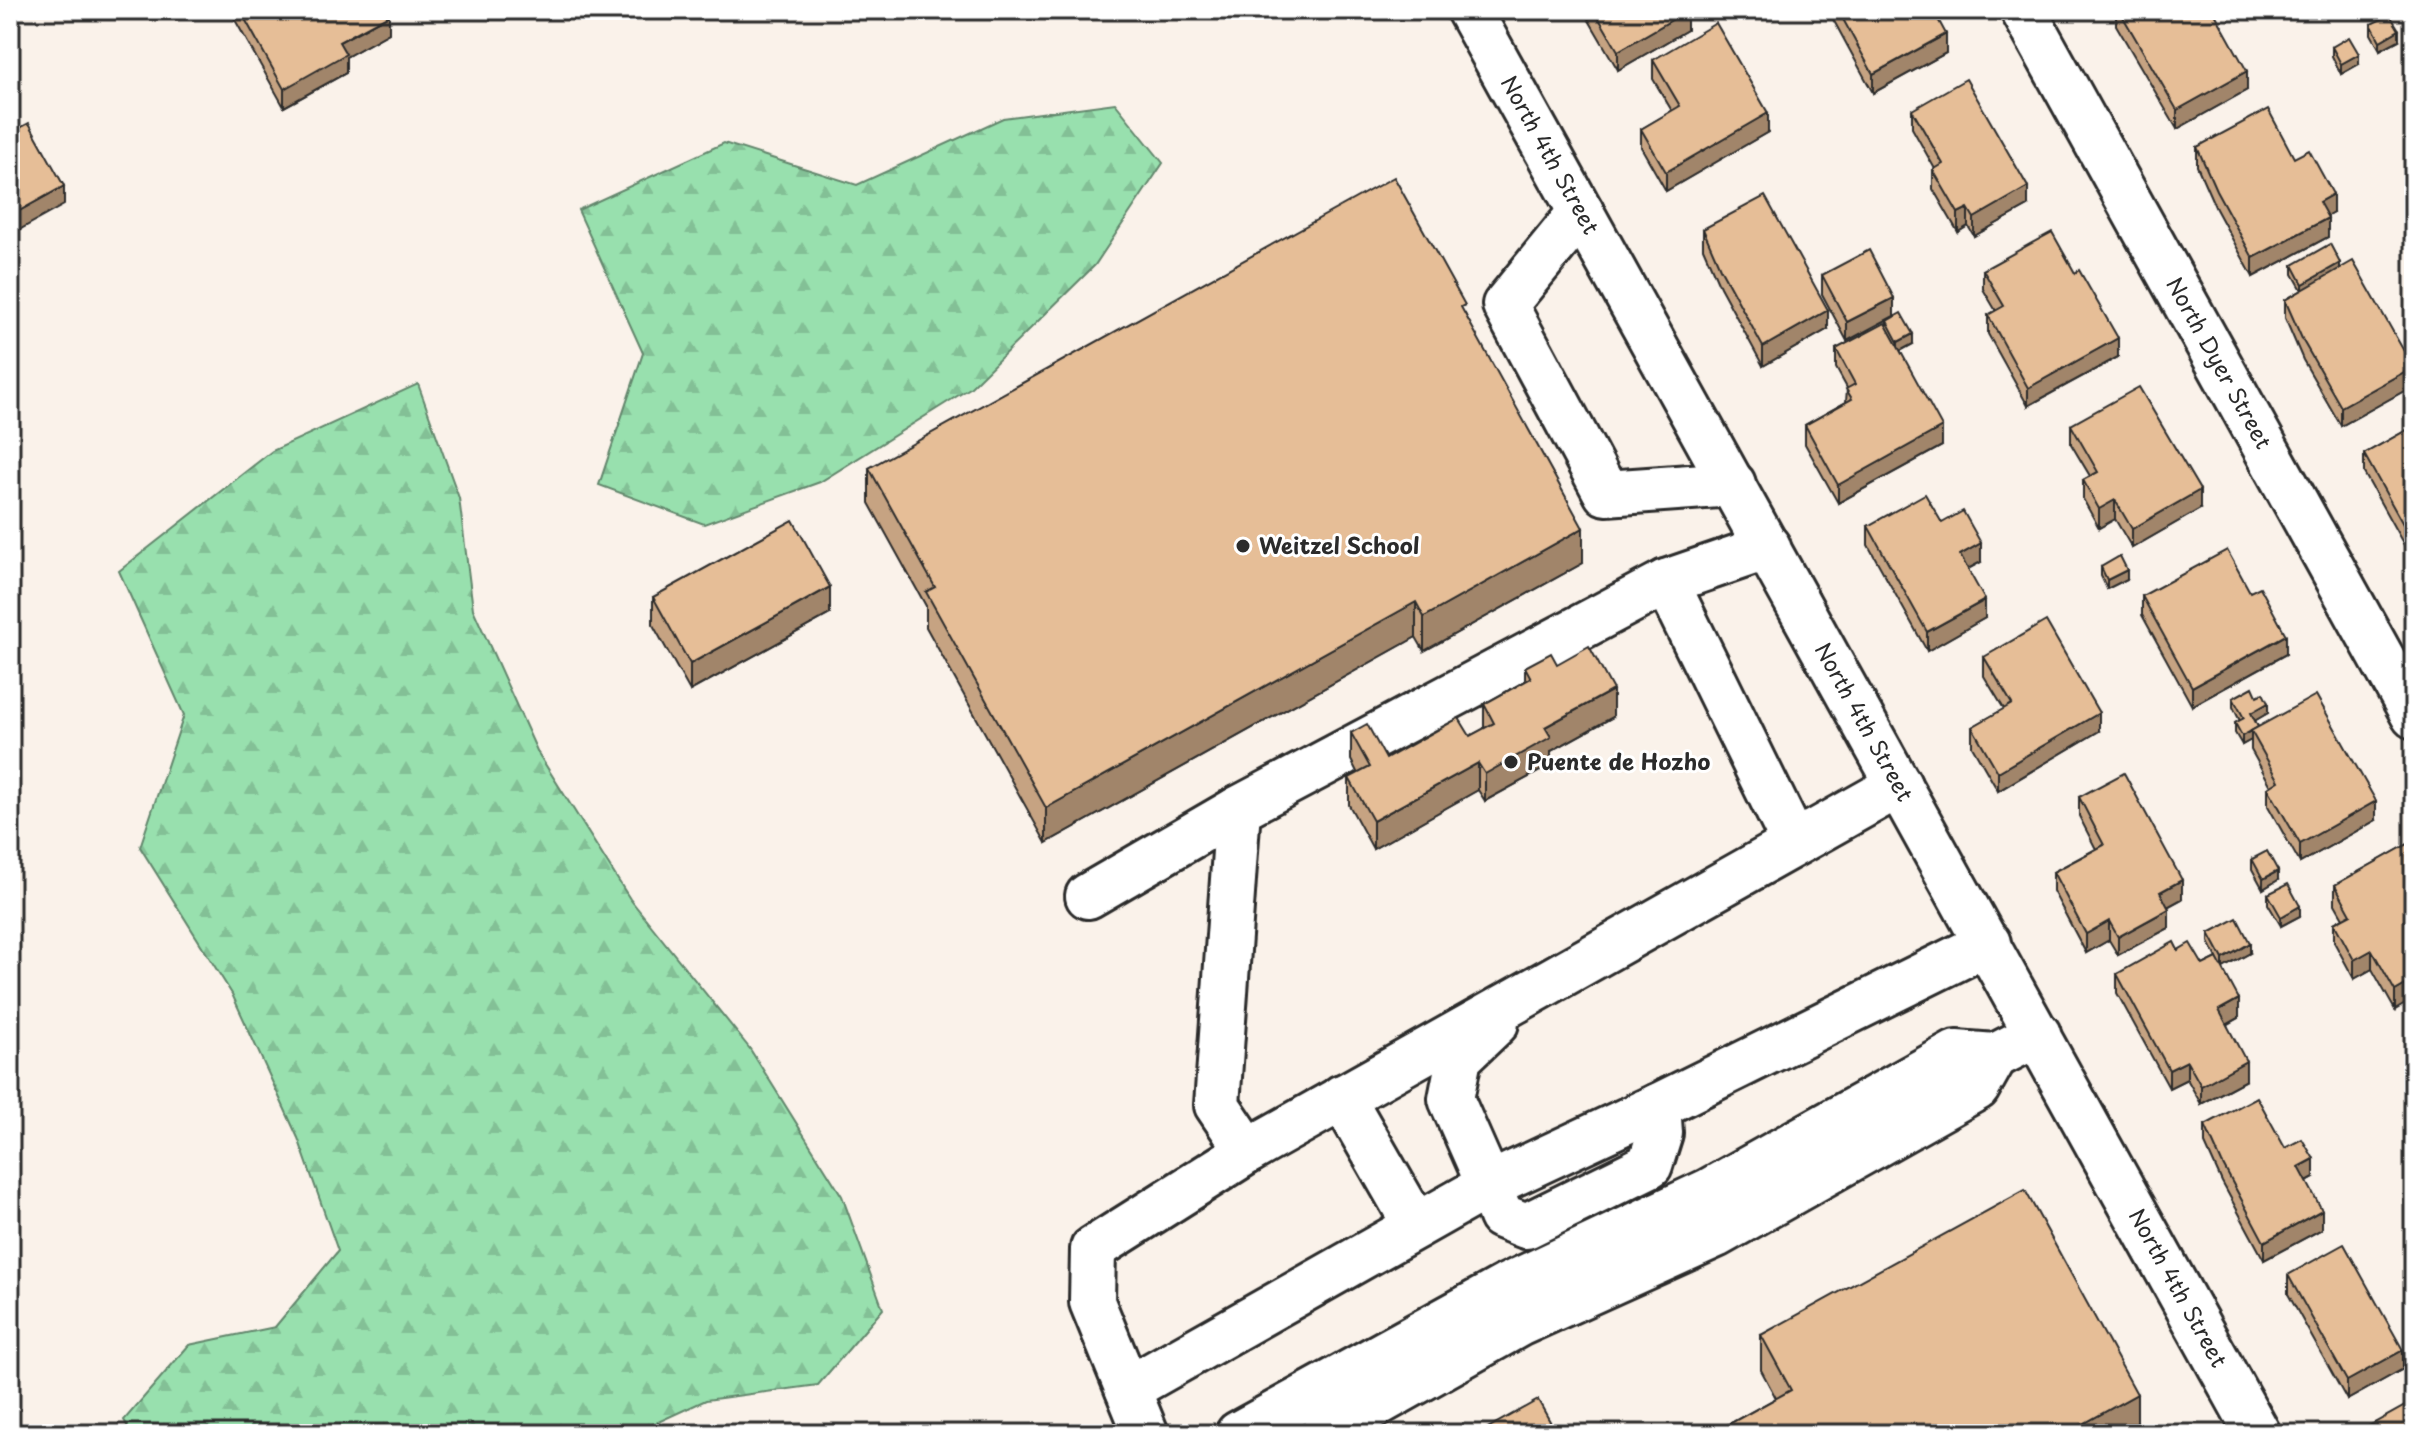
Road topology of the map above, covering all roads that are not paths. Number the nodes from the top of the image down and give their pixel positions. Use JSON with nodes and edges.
{"nodes":[{"id":1,"x":1469,"y":10,"type":"edge"},
{"id":2,"x":2023,"y":10,"type":"edge"},
{"id":3,"x":1581,"y":212,"type":"junction"},
{"id":4,"x":1733,"y":484,"type":"junction"},
{"id":5,"x":1768,"y":547,"type":"junction"},
{"id":6,"x":1666,"y":582,"type":"junction"},
{"id":7,"x":2414,"y":716,"type":"edge"},
{"id":8,"x":1899,"y":785,"type":"junction"},
{"id":9,"x":1238,"y":809,"type":"junction"},
{"id":10,"x":1794,"y":843,"type":"junction"},
{"id":11,"x":1088,"y":896,"type":"dead end"},
{"id":12,"x":1988,"y":943,"type":"junction"},
{"id":13,"x":1527,"y":994,"type":"junction"},
{"id":14,"x":2038,"y":1034,"type":"junction"},
{"id":15,"x":1995,"y":1056,"type":"junction"},
{"id":16,"x":1342,"y":1097,"type":"junction"},
{"id":17,"x":1248,"y":1151,"type":"junction"},
{"id":18,"x":1489,"y":1185,"type":"junction"},
{"id":19,"x":1416,"y":1226,"type":"junction"},
{"id":20,"x":1128,"y":1389,"type":"junction"},
{"id":21,"x":1146,"y":1434,"type":"edge"},
{"id":22,"x":1238,"y":1434,"type":"edge"},
{"id":23,"x":1323,"y":1434,"type":"edge"},
{"id":24,"x":2258,"y":1434,"type":"edge"}],
"edges":[{"from":1,"to":3,"type":"street","name":"North 4th Street"},
{"from":2,"to":7,"type":"street","name":"North Dyer Street"},
{"from":3,"to":4,"type":"street","name":"North 4th Street"},
{"from":3,"to":4,"type":"street"},
{"from":4,"to":5,"type":"street","name":"North 4th Street"},
{"from":5,"to":6,"type":"street"},
{"from":5,"to":8,"type":"street","name":"North 4th Street"},
{"from":6,"to":9,"type":"street"},
{"from":6,"to":10,"type":"street"},
{"from":8,"to":10,"type":"street"},
{"from":8,"to":12,"type":"street","name":"North 4th Street"},
{"from":9,"to":11,"type":"street"},
{"from":9,"to":17,"type":"street"},
{"from":10,"to":13,"type":"street"},
{"from":12,"to":14,"type":"street","name":"North 4th Street"},
{"from":12,"to":18,"type":"street"},
{"from":13,"to":16,"type":"street"},
{"from":13,"to":18,"type":"street"},
{"from":14,"to":15,"type":"street"},
{"from":14,"to":24,"type":"street","name":"North 4th Street"},
{"from":15,"to":22,"type":"street"},
{"from":15,"to":23,"type":"street"},
{"from":16,"to":17,"type":"street"},
{"from":16,"to":19,"type":"street"},
{"from":17,"to":20,"type":"street"},
{"from":18,"to":19,"type":"street"},
{"from":19,"to":20,"type":"street"},
{"from":20,"to":21,"type":"street"}]}
